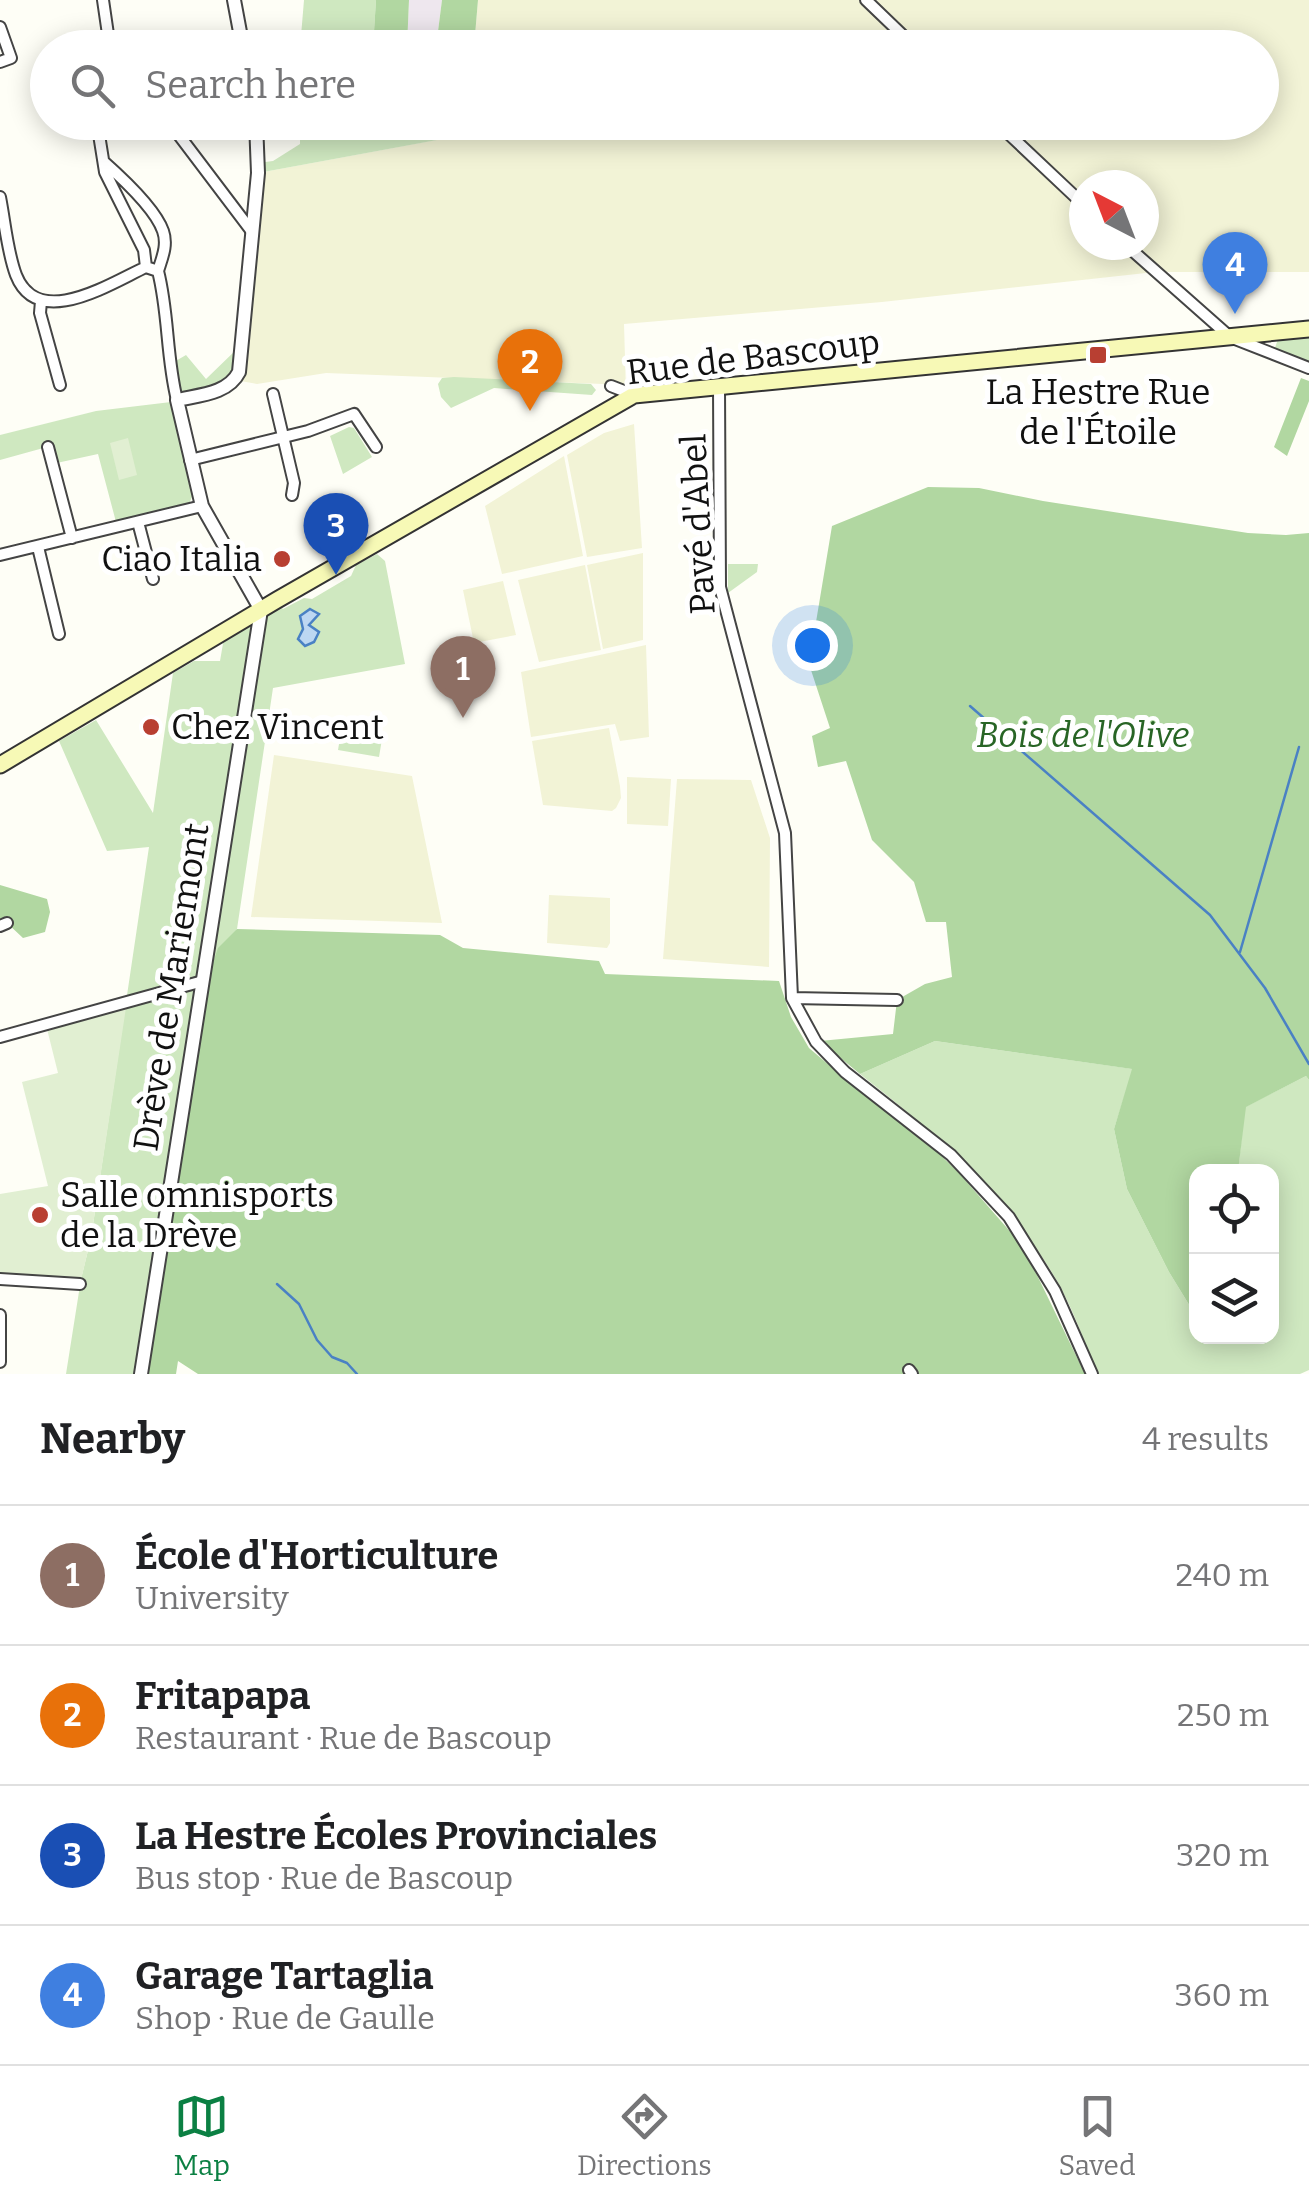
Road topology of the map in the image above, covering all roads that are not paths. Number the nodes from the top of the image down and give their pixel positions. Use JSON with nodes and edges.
{"nodes":[{"id":1,"x":103,"y":0,"type":"edge"},
{"id":2,"x":234,"y":0,"type":"edge"},
{"id":3,"x":866,"y":0,"type":"edge"},
{"id":4,"x":0,"y":27,"type":"edge"},
{"id":5,"x":107,"y":30,"type":"edge"},
{"id":6,"x":240,"y":30,"type":"edge"},
{"id":7,"x":897,"y":30,"type":"edge"},
{"id":8,"x":0,"y":62,"type":"edge"},
{"id":9,"x":100,"y":140,"type":"edge"},
{"id":10,"x":183,"y":140,"type":"edge"},
{"id":11,"x":257,"y":140,"type":"edge"},
{"id":12,"x":1015,"y":140,"type":"edge"},
{"id":13,"x":104,"y":161,"type":"junction"},
{"id":14,"x":1069,"y":191,"type":"edge"},
{"id":15,"x":0,"y":198,"type":"edge"},
{"id":16,"x":253,"y":233,"type":"junction"},
{"id":17,"x":1143,"y":260,"type":"edge"},
{"id":18,"x":146,"y":266,"type":"junction"},
{"id":19,"x":158,"y":271,"type":"junction"},
{"id":20,"x":40,"y":301,"type":"junction"},
{"id":21,"x":1309,"y":329,"type":"edge"},
{"id":22,"x":1230,"y":337,"type":"junction"},
{"id":23,"x":1309,"y":368,"type":"edge"},
{"id":24,"x":60,"y":385,"type":"dead end"},
{"id":25,"x":611,"y":386,"type":"dead end"},
{"id":26,"x":719,"y":386,"type":"junction"},
{"id":27,"x":273,"y":394,"type":"dead end"},
{"id":28,"x":634,"y":395,"type":"junction"},
{"id":29,"x":177,"y":400,"type":"junction"},
{"id":30,"x":282,"y":436,"type":"junction"},
{"id":31,"x":48,"y":447,"type":"dead end"},
{"id":32,"x":376,"y":447,"type":"dead end"},
{"id":33,"x":190,"y":460,"type":"junction"},
{"id":34,"x":292,"y":494,"type":"dead end"},
{"id":35,"x":202,"y":506,"type":"junction"},
{"id":36,"x":138,"y":522,"type":"junction"},
{"id":37,"x":72,"y":538,"type":"junction"},
{"id":38,"x":38,"y":546,"type":"junction"},
{"id":39,"x":0,"y":555,"type":"edge"},
{"id":40,"x":153,"y":579,"type":"dead end"},
{"id":41,"x":261,"y":610,"type":"junction"},
{"id":42,"x":59,"y":634,"type":"dead end"},
{"id":43,"x":0,"y":765,"type":"edge"},
{"id":44,"x":203,"y":981,"type":"junction"},
{"id":45,"x":792,"y":998,"type":"junction"},
{"id":46,"x":897,"y":1000,"type":"dead end"},
{"id":47,"x":0,"y":1037,"type":"edge"},
{"id":48,"x":0,"y":1279,"type":"edge"},
{"id":49,"x":80,"y":1284,"type":"dead end"},
{"id":50,"x":0,"y":1315,"type":"edge"},
{"id":51,"x":0,"y":1362,"type":"edge"},
{"id":52,"x":141,"y":1374,"type":"edge"},
{"id":53,"x":1092,"y":1374,"type":"edge"}],
"edges":[{"from":1,"to":5,"type":"street"},
{"from":2,"to":6,"type":"street"},
{"from":3,"to":7,"type":"street"},
{"from":4,"to":8,"type":"street"},
{"from":9,"to":13,"type":"street"},
{"from":10,"to":16,"type":"street"},
{"from":11,"to":16,"type":"street"},
{"from":12,"to":14,"type":"street"},
{"from":13,"to":18,"type":"street"},
{"from":13,"to":19,"type":"street"},
{"from":15,"to":20,"type":"street"},
{"from":16,"to":29,"type":"street"},
{"from":17,"to":22,"type":"street"},
{"from":18,"to":19,"type":"street"},
{"from":18,"to":20,"type":"street"},
{"from":19,"to":29,"type":"street"},
{"from":20,"to":24,"type":"street"},
{"from":21,"to":22,"type":"main road","name":"Rue de Bascoup"},
{"from":22,"to":23,"type":"street"},
{"from":22,"to":26,"type":"main road","name":"Rue de Bascoup"},
{"from":25,"to":28,"type":"street"},
{"from":26,"to":28,"type":"main road","name":"Rue de Bascoup"},
{"from":26,"to":45,"type":"street","name":"Pavé d'Abel"},
{"from":27,"to":30,"type":"street"},
{"from":28,"to":41,"type":"main road","name":"Rue de Bascoup"},
{"from":29,"to":33,"type":"street"},
{"from":30,"to":32,"type":"street"},
{"from":30,"to":33,"type":"street"},
{"from":30,"to":34,"type":"street"},
{"from":31,"to":37,"type":"street"},
{"from":33,"to":35,"type":"street"},
{"from":35,"to":36,"type":"street"},
{"from":35,"to":41,"type":"street"},
{"from":36,"to":37,"type":"street"},
{"from":36,"to":40,"type":"street"},
{"from":37,"to":38,"type":"street"},
{"from":38,"to":39,"type":"street"},
{"from":38,"to":42,"type":"street"},
{"from":41,"to":43,"type":"main road","name":"Rue de Bascoup"},
{"from":41,"to":44,"type":"street","name":"Drève de Mariemont"},
{"from":44,"to":47,"type":"street"},
{"from":44,"to":52,"type":"street","name":"Drève de Mariemont"},
{"from":45,"to":46,"type":"street"},
{"from":45,"to":53,"type":"street"},
{"from":48,"to":49,"type":"street"},
{"from":50,"to":51,"type":"street"}]}
